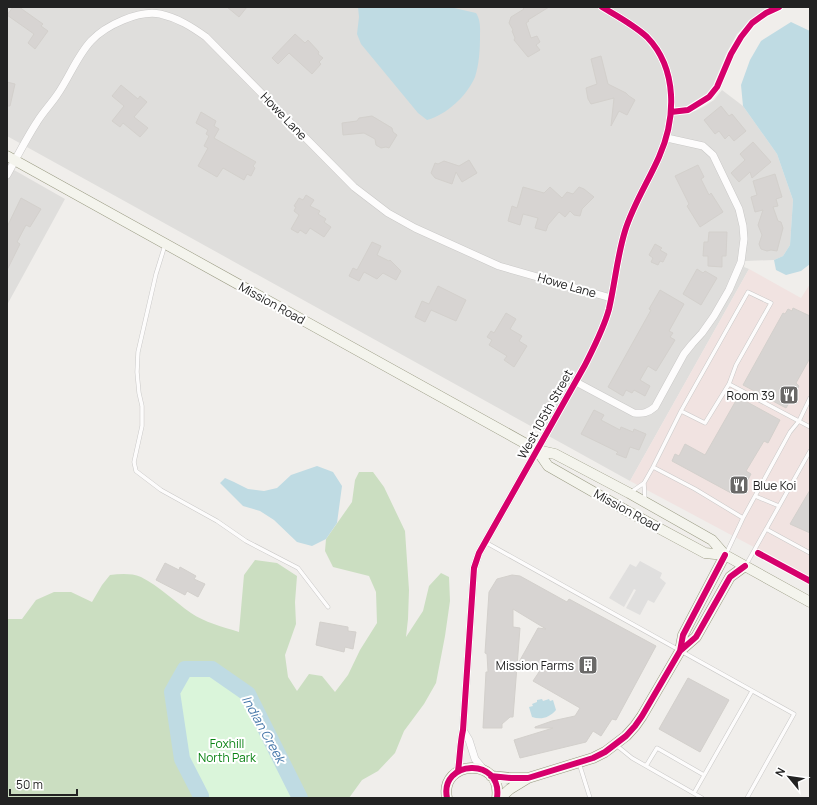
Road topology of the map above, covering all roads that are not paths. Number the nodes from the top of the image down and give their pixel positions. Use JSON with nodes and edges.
{"nodes":[{"id":1,"x":602,"y":7,"type":"edge"},
{"id":2,"x":667,"y":138,"type":"junction"},
{"id":3,"x":11,"y":158,"type":"edge"},
{"id":4,"x":7,"y":175,"type":"edge"},
{"id":5,"x":166,"y":244,"type":"junction"},
{"id":6,"x":611,"y":298,"type":"junction"},
{"id":7,"x":576,"y":382,"type":"junction"},
{"id":8,"x":729,"y":384,"type":"junction"},
{"id":9,"x":810,"y":398,"type":"edge"},
{"id":10,"x":681,"y":411,"type":"junction"},
{"id":11,"x":799,"y":421,"type":"junction"},
{"id":12,"x":810,"y":427,"type":"edge"},
{"id":13,"x":537,"y":450,"type":"junction"},
{"id":14,"x":810,"y":451,"type":"edge"},
{"id":15,"x":653,"y":467,"type":"junction"},
{"id":16,"x":644,"y":483,"type":"junction"},
{"id":17,"x":629,"y":493,"type":"junction"},
{"id":18,"x":755,"y":496,"type":"junction"},
{"id":19,"x":646,"y":502,"type":"junction"},
{"id":20,"x":780,"y":506,"type":"junction"},
{"id":21,"x":743,"y":518,"type":"junction"},
{"id":22,"x":766,"y":529,"type":"junction"},
{"id":23,"x":485,"y":542,"type":"junction"},
{"id":24,"x":810,"y":553,"type":"edge"},
{"id":25,"x":725,"y":555,"type":"junction"},
{"id":26,"x":745,"y":566,"type":"junction"},
{"id":27,"x":810,"y":602,"type":"edge"},
{"id":28,"x":328,"y":607,"type":"dead end"},
{"id":29,"x":680,"y":651,"type":"junction"},
{"id":30,"x":752,"y":691,"type":"junction"},
{"id":31,"x":463,"y":730,"type":"junction"},
{"id":32,"x":616,"y":744,"type":"junction"},
{"id":33,"x":579,"y":762,"type":"junction"},
{"id":34,"x":646,"y":766,"type":"junction"},
{"id":35,"x":458,"y":771,"type":"junction"},
{"id":36,"x":488,"y":773,"type":"junction"},
{"id":37,"x":704,"y":775,"type":"junction"},
{"id":38,"x":528,"y":778,"type":"junction"},
{"id":39,"x":694,"y":793,"type":"junction"},
{"id":40,"x":446,"y":797,"type":"edge"},
{"id":41,"x":499,"y":798,"type":"edge"},
{"id":42,"x":590,"y":798,"type":"edge"},
{"id":43,"x":702,"y":798,"type":"edge"},
{"id":44,"x":747,"y":798,"type":"edge"}],
"edges":[{"from":1,"to":2,"type":"street","name":"West 105th Street"},
{"from":2,"to":6,"type":"street","name":"West 105th Street"},
{"from":2,"to":7,"type":"street"},
{"from":3,"to":4,"type":"street","name":"Howe Lane"},
{"from":3,"to":5,"type":"main road","name":"Mission Road"},
{"from":3,"to":6,"type":"street","name":"Howe Lane"},
{"from":5,"to":13,"type":"main road","name":"Mission Road"},
{"from":5,"to":28,"type":"lane"},
{"from":6,"to":7,"type":"street","name":"West 105th Street"},
{"from":7,"to":13,"type":"street","name":"West 105th Street"},
{"from":8,"to":10,"type":"lane"},
{"from":8,"to":10,"type":"lane"},
{"from":8,"to":11,"type":"lane"},
{"from":9,"to":11,"type":"lane"},
{"from":10,"to":15,"type":"lane"},
{"from":11,"to":12,"type":"lane"},
{"from":11,"to":18,"type":"lane"},
{"from":13,"to":17,"type":"main road","name":"Mission Road"},
{"from":13,"to":23,"type":"street","name":"West 105th Street"},
{"from":13,"to":25,"type":"main road","name":"Mission Road"},
{"from":14,"to":20,"type":"lane"},
{"from":15,"to":16,"type":"lane"},
{"from":15,"to":21,"type":"lane"},
{"from":16,"to":17,"type":"lane"},
{"from":16,"to":19,"type":"lane"},
{"from":17,"to":19,"type":"main road","name":"Mission Road"},
{"from":18,"to":20,"type":"lane"},
{"from":18,"to":21,"type":"lane"},
{"from":19,"to":25,"type":"main road","name":"Mission Road"},
{"from":20,"to":22,"type":"lane"},
{"from":21,"to":25,"type":"lane"},
{"from":22,"to":24,"type":"lane"},
{"from":22,"to":26,"type":"lane"},
{"from":23,"to":29,"type":"lane"},
{"from":23,"to":31,"type":"street","name":"West 105th Street"},
{"from":25,"to":26,"type":"main road","name":"Mission Road"},
{"from":25,"to":29,"type":"main road"},
{"from":26,"to":27,"type":"main road","name":"Mission Road"},
{"from":26,"to":29,"type":"main road"},
{"from":29,"to":30,"type":"lane"},
{"from":29,"to":32,"type":"main road"},
{"from":30,"to":37,"type":"lane"},
{"from":30,"to":44,"type":"lane"},
{"from":31,"to":35,"type":"street","name":"West 105th Street"},
{"from":31,"to":36,"type":"street"},
{"from":32,"to":33,"type":"main road"},
{"from":32,"to":34,"type":"lane"},
{"from":33,"to":38,"type":"main road"},
{"from":33,"to":42,"type":"lane"},
{"from":34,"to":37,"type":"lane"},
{"from":34,"to":39,"type":"lane"},
{"from":35,"to":36,"type":"main road"},
{"from":35,"to":40,"type":"main road"},
{"from":36,"to":38,"type":"main road"},
{"from":36,"to":41,"type":"main road"},
{"from":37,"to":39,"type":"lane"},
{"from":38,"to":41,"type":"main road"},
{"from":39,"to":43,"type":"lane"}]}
